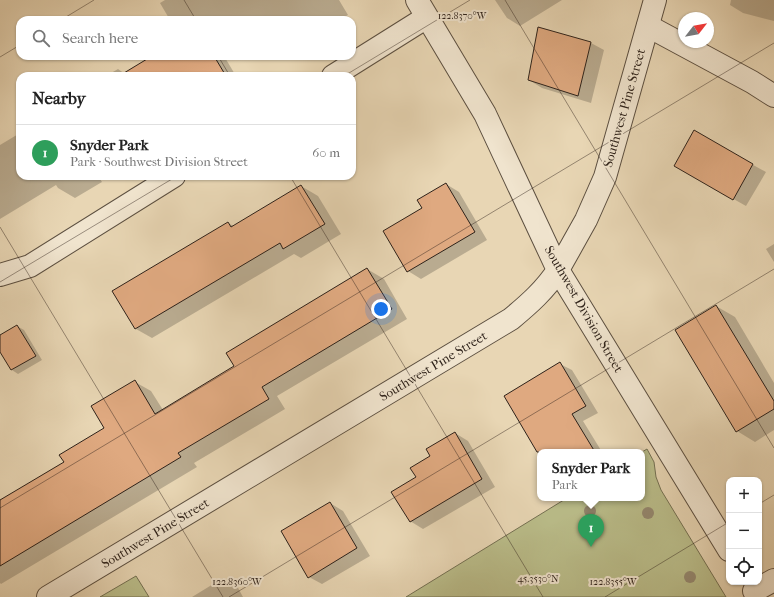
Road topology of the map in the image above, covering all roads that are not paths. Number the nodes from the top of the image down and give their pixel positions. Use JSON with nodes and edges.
{"nodes":[{"id":1,"x":655,"y":0,"type":"edge"},
{"id":2,"x":422,"y":9,"type":"edge"},
{"id":3,"x":648,"y":26,"type":"junction"},
{"id":4,"x":356,"y":59,"type":"edge"},
{"id":5,"x":354,"y":60,"type":"edge"},
{"id":6,"x":338,"y":72,"type":"edge"},
{"id":7,"x":774,"y":96,"type":"edge"},
{"id":8,"x":168,"y":180,"type":"edge"},
{"id":9,"x":558,"y":270,"type":"junction"},
{"id":10,"x":0,"y":274,"type":"edge"},
{"id":11,"x":728,"y":549,"type":"edge"},
{"id":12,"x":774,"y":580,"type":"edge"},
{"id":13,"x":754,"y":590,"type":"edge"},
{"id":14,"x":48,"y":597,"type":"edge"}],
"edges":[{"from":1,"to":3,"type":"street","name":"Southwest Pine Street"},
{"from":2,"to":4,"type":"street"},
{"from":2,"to":9,"type":"street","name":"Southwest Division Street"},
{"from":3,"to":7,"type":"street"},
{"from":3,"to":9,"type":"street","name":"Southwest Pine Street"},
{"from":5,"to":6,"type":"street"},
{"from":8,"to":10,"type":"street"},
{"from":9,"to":11,"type":"street","name":"Southwest Division Street"},
{"from":9,"to":14,"type":"street","name":"Southwest Pine Street"},
{"from":12,"to":13,"type":"street"}]}
